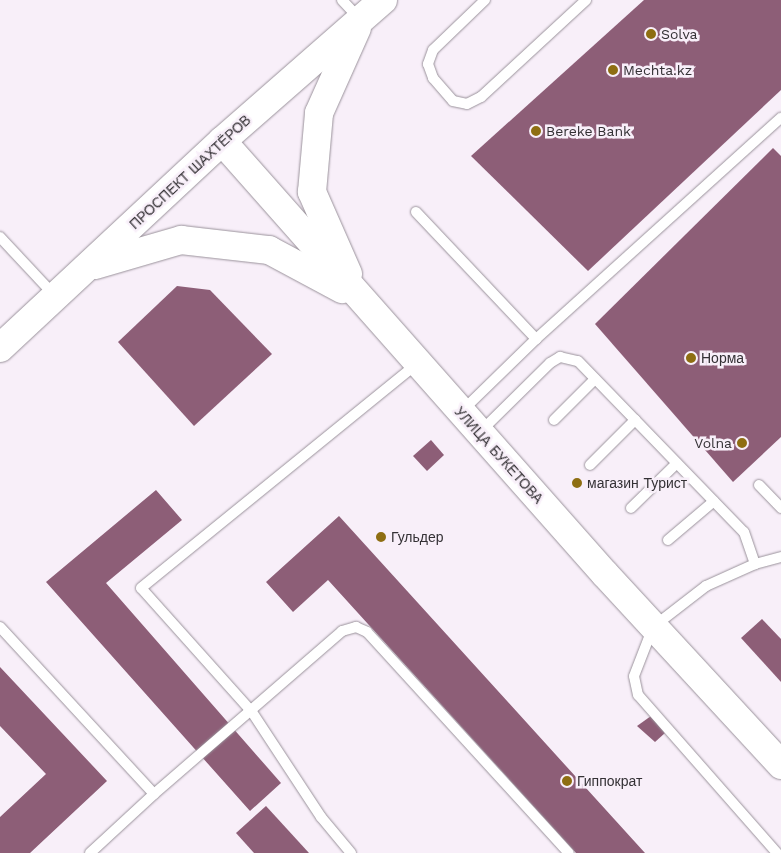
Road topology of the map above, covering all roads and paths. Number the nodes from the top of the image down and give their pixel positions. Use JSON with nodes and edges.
{"nodes":[{"id":1,"x":383,"y":0,"type":"edge"},
{"id":2,"x":586,"y":0,"type":"edge"},
{"id":3,"x":482,"y":1,"type":"edge"},
{"id":4,"x":351,"y":10,"type":"edge"},
{"id":5,"x":781,"y":118,"type":"edge"},
{"id":6,"x":222,"y":141,"type":"junction"},
{"id":7,"x":416,"y":212,"type":"dead end"},
{"id":8,"x":0,"y":237,"type":"edge"},
{"id":9,"x":91,"y":266,"type":"junction"},
{"id":10,"x":56,"y":297,"type":"junction"},
{"id":11,"x":359,"y":298,"type":"junction"},
{"id":12,"x":536,"y":339,"type":"junction"},
{"id":13,"x":0,"y":348,"type":"edge"},
{"id":14,"x":418,"y":364,"type":"junction"},
{"id":15,"x":595,"y":379,"type":"junction"},
{"id":16,"x":461,"y":412,"type":"junction"},
{"id":17,"x":554,"y":420,"type":"dead end"},
{"id":18,"x":635,"y":420,"type":"junction"},
{"id":19,"x":479,"y":433,"type":"junction"},
{"id":20,"x":677,"y":463,"type":"junction"},
{"id":21,"x":590,"y":465,"type":"dead end"},
{"id":22,"x":759,"y":484,"type":"dead end"},
{"id":23,"x":714,"y":501,"type":"junction"},
{"id":24,"x":631,"y":508,"type":"dead end"},
{"id":25,"x":781,"y":508,"type":"edge"},
{"id":26,"x":668,"y":540,"type":"dead end"},
{"id":27,"x":781,"y":557,"type":"edge"},
{"id":28,"x":755,"y":564,"type":"junction"},
{"id":29,"x":653,"y":627,"type":"junction"},
{"id":30,"x":0,"y":628,"type":"edge"},
{"id":31,"x":252,"y":712,"type":"junction"},
{"id":32,"x":781,"y":765,"type":"edge"},
{"id":33,"x":154,"y":794,"type":"junction"},
{"id":34,"x":90,"y":853,"type":"edge"},
{"id":35,"x":351,"y":853,"type":"edge"},
{"id":36,"x":569,"y":853,"type":"edge"},
{"id":37,"x":777,"y":853,"type":"edge"}],
"edges":[{"from":1,"to":4,"type":"street","name":"ПРОСПЕКТ ШАХТЁРОВ"},
{"from":2,"to":3,"type":"lane"},
{"from":4,"to":6,"type":"street","name":"ПРОСПЕКТ ШАХТЁРОВ"},
{"from":4,"to":11,"type":"street"},
{"from":5,"to":12,"type":"lane"},
{"from":6,"to":9,"type":"street","name":"ПРОСПЕКТ ШАХТЁРОВ"},
{"from":6,"to":11,"type":"street","name":"УЛИЦА БУКЕТОВА"},
{"from":7,"to":12,"type":"lane"},
{"from":8,"to":10,"type":"lane"},
{"from":9,"to":10,"type":"street","name":"ПРОСПЕКТ ШАХТЁРОВ"},
{"from":9,"to":11,"type":"street"},
{"from":10,"to":13,"type":"street","name":"ПРОСПЕКТ ШАХТЁРОВ"},
{"from":11,"to":14,"type":"street","name":"УЛИЦА БУКЕТОВА"},
{"from":12,"to":16,"type":"lane"},
{"from":14,"to":16,"type":"street","name":"УЛИЦА БУКЕТОВА"},
{"from":14,"to":31,"type":"lane"},
{"from":15,"to":17,"type":"lane"},
{"from":15,"to":18,"type":"lane"},
{"from":15,"to":19,"type":"lane"},
{"from":16,"to":19,"type":"street","name":"УЛИЦА БУКЕТОВА"},
{"from":18,"to":20,"type":"lane"},
{"from":18,"to":21,"type":"lane"},
{"from":19,"to":29,"type":"street","name":"УЛИЦА БУКЕТОВА"},
{"from":20,"to":23,"type":"lane"},
{"from":20,"to":24,"type":"lane"},
{"from":22,"to":25,"type":"lane"},
{"from":23,"to":26,"type":"lane"},
{"from":23,"to":28,"type":"lane"},
{"from":27,"to":28,"type":"lane"},
{"from":28,"to":29,"type":"lane"},
{"from":29,"to":32,"type":"street","name":"УЛИЦА БУКЕТОВА"},
{"from":29,"to":37,"type":"lane"},
{"from":30,"to":33,"type":"lane"},
{"from":31,"to":33,"type":"lane"},
{"from":31,"to":35,"type":"lane"},
{"from":31,"to":36,"type":"lane"},
{"from":33,"to":34,"type":"lane"}]}
